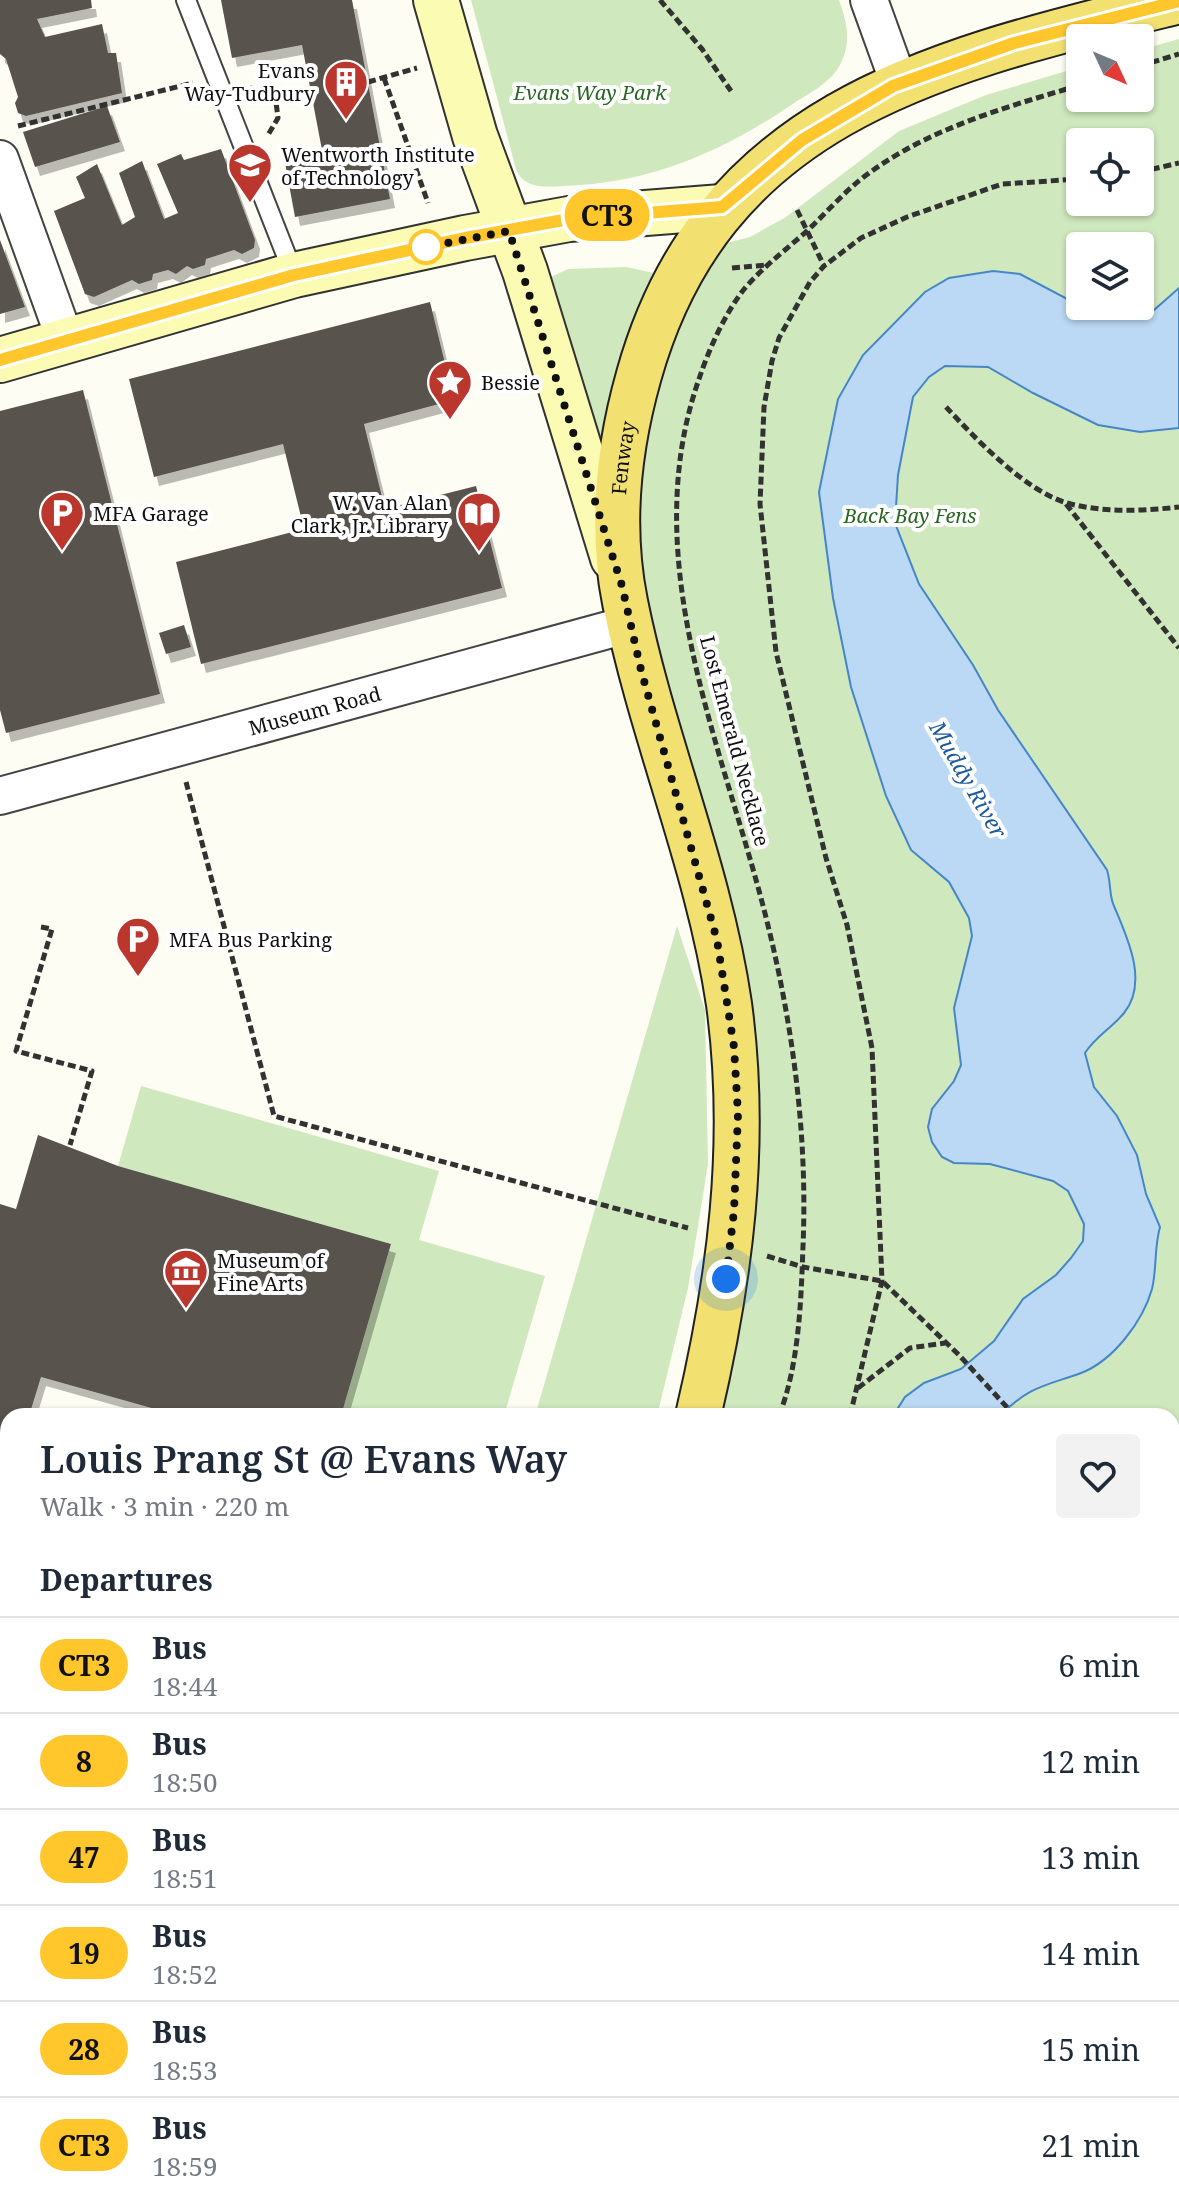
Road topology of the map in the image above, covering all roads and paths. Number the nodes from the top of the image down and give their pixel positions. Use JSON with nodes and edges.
{"nodes":[{"id":1,"x":186,"y":0,"type":"edge"},
{"id":2,"x":436,"y":0,"type":"edge"},
{"id":3,"x":660,"y":0,"type":"edge"},
{"id":4,"x":869,"y":0,"type":"edge"},
{"id":5,"x":1179,"y":1,"type":"edge"},
{"id":6,"x":1179,"y":54,"type":"edge"},
{"id":7,"x":1154,"y":62,"type":"edge"},
{"id":8,"x":418,"y":67,"type":"dead end"},
{"id":9,"x":218,"y":77,"type":"junction"},
{"id":10,"x":384,"y":78,"type":"junction"},
{"id":11,"x":368,"y":82,"type":"dead end"},
{"id":12,"x":899,"y":83,"type":"junction"},
{"id":13,"x":1066,"y":89,"type":"edge"},
{"id":14,"x":311,"y":91,"type":"dead end"},
{"id":15,"x":731,"y":91,"type":"dead end"},
{"id":16,"x":275,"y":98,"type":"dead end"},
{"id":17,"x":18,"y":126,"type":"dead end"},
{"id":18,"x":0,"y":159,"type":"edge"},
{"id":19,"x":1179,"y":163,"type":"edge"},
{"id":20,"x":1154,"y":169,"type":"edge"},
{"id":21,"x":1066,"y":180,"type":"edge"},
{"id":22,"x":428,"y":203,"type":"dead end"},
{"id":23,"x":722,"y":207,"type":"junction"},
{"id":24,"x":797,"y":210,"type":"dead end"},
{"id":25,"x":807,"y":230,"type":"junction"},
{"id":26,"x":509,"y":231,"type":"junction"},
{"id":27,"x":824,"y":266,"type":"junction"},
{"id":28,"x":294,"y":275,"type":"junction"},
{"id":29,"x":66,"y":342,"type":"junction"},
{"id":30,"x":0,"y":360,"type":"edge"},
{"id":31,"x":946,"y":407,"type":"dead end"},
{"id":32,"x":1065,"y":502,"type":"junction"},
{"id":33,"x":1179,"y":507,"type":"edge"},
{"id":34,"x":626,"y":605,"type":"junction"},
{"id":35,"x":1179,"y":648,"type":"edge"},
{"id":36,"x":185,"y":777,"type":"dead end"},
{"id":37,"x":0,"y":796,"type":"edge"},
{"id":38,"x":41,"y":927,"type":"dead end"},
{"id":39,"x":70,"y":1145,"type":"dead end"},
{"id":40,"x":688,"y":1228,"type":"dead end"},
{"id":41,"x":764,"y":1255,"type":"dead end"},
{"id":42,"x":803,"y":1267,"type":"junction"},
{"id":43,"x":882,"y":1281,"type":"junction"},
{"id":44,"x":946,"y":1343,"type":"junction"},
{"id":45,"x":858,"y":1388,"type":"junction"},
{"id":46,"x":700,"y":1408,"type":"edge"},
{"id":47,"x":782,"y":1408,"type":"edge"},
{"id":48,"x":852,"y":1408,"type":"edge"},
{"id":49,"x":1008,"y":1408,"type":"edge"}],
"edges":[{"from":1,"to":9,"type":"lane"},
{"from":2,"to":26,"type":"main road"},
{"from":3,"to":15,"type":"path"},
{"from":4,"to":12,"type":"street"},
{"from":5,"to":12,"type":"main road","name":"Fenway"},
{"from":6,"to":7,"type":"path"},
{"from":8,"to":10,"type":"path"},
{"from":9,"to":17,"type":"path"},
{"from":9,"to":28,"type":"lane"},
{"from":10,"to":11,"type":"path"},
{"from":10,"to":22,"type":"path"},
{"from":12,"to":23,"type":"main road","name":"Fenway"},
{"from":13,"to":25,"type":"path","name":"Lost Emerald Necklace"},
{"from":14,"to":16,"type":"path"},
{"from":18,"to":29,"type":"street"},
{"from":19,"to":20,"type":"path"},
{"from":21,"to":27,"type":"path"},
{"from":23,"to":26,"type":"main road"},
{"from":23,"to":34,"type":"main road","name":"Fenway"},
{"from":24,"to":25,"type":"path"},
{"from":25,"to":27,"type":"path"},
{"from":25,"to":42,"type":"path","name":"Lost Emerald Necklace"},
{"from":26,"to":28,"type":"main road"},
{"from":26,"to":34,"type":"main road"},
{"from":27,"to":43,"type":"path"},
{"from":28,"to":29,"type":"main road"},
{"from":29,"to":30,"type":"main road"},
{"from":31,"to":32,"type":"path"},
{"from":32,"to":33,"type":"path"},
{"from":32,"to":35,"type":"path"},
{"from":34,"to":37,"type":"street","name":"Museum Road"},
{"from":34,"to":46,"type":"main road","name":"Fenway"},
{"from":36,"to":40,"type":"path"},
{"from":38,"to":39,"type":"path"},
{"from":41,"to":42,"type":"path"},
{"from":42,"to":43,"type":"path"},
{"from":42,"to":47,"type":"path","name":"Lost Emerald Necklace"},
{"from":43,"to":44,"type":"path"},
{"from":43,"to":45,"type":"path"},
{"from":44,"to":45,"type":"path"},
{"from":44,"to":49,"type":"path"},
{"from":45,"to":48,"type":"path"}]}
